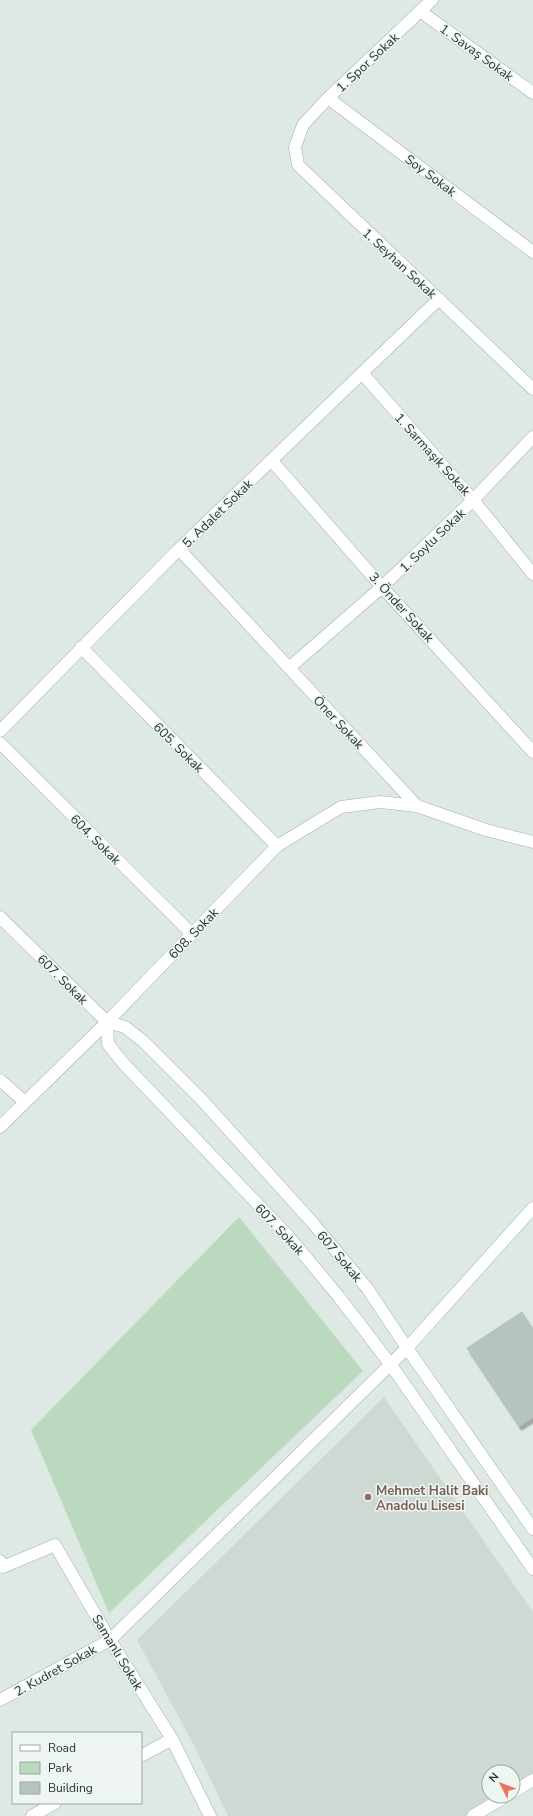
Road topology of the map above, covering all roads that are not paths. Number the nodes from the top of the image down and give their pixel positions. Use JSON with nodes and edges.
{"nodes":[{"id":1,"x":432,"y":0,"type":"edge"},
{"id":2,"x":420,"y":11,"type":"junction"},
{"id":3,"x":533,"y":93,"type":"edge"},
{"id":4,"x":328,"y":98,"type":"junction"},
{"id":5,"x":303,"y":125,"type":"joint"},
{"id":6,"x":533,"y":252,"type":"edge"},
{"id":7,"x":439,"y":299,"type":"junction"},
{"id":8,"x":362,"y":373,"type":"junction"},
{"id":9,"x":533,"y":389,"type":"edge"},
{"id":10,"x":533,"y":437,"type":"edge"},
{"id":11,"x":272,"y":461,"type":"junction"},
{"id":12,"x":474,"y":500,"type":"junction"},
{"id":13,"x":179,"y":549,"type":"junction"},
{"id":14,"x":533,"y":574,"type":"edge"},
{"id":15,"x":382,"y":587,"type":"junction"},
{"id":16,"x":81,"y":647,"type":"junction"},
{"id":17,"x":289,"y":668,"type":"junction"},
{"id":18,"x":0,"y":731,"type":"edge"},
{"id":19,"x":0,"y":743,"type":"edge"},
{"id":20,"x":533,"y":752,"type":"edge"},
{"id":21,"x":417,"y":806,"type":"junction"},
{"id":22,"x":533,"y":842,"type":"edge"},
{"id":23,"x":277,"y":846,"type":"junction"},
{"id":24,"x":0,"y":917,"type":"edge"},
{"id":25,"x":192,"y":934,"type":"junction"},
{"id":26,"x":107,"y":1022,"type":"junction"},
{"id":27,"x":0,"y":1080,"type":"edge"},
{"id":28,"x":25,"y":1102,"type":"junction"},
{"id":29,"x":0,"y":1127,"type":"edge"},
{"id":30,"x":533,"y":1208,"type":"edge"},
{"id":31,"x":408,"y":1348,"type":"junction"},
{"id":32,"x":391,"y":1365,"type":"junction"},
{"id":33,"x":533,"y":1529,"type":"edge"},
{"id":34,"x":1,"y":1566,"type":"edge"},
{"id":35,"x":533,"y":1569,"type":"edge"},
{"id":36,"x":110,"y":1640,"type":"junction"},
{"id":37,"x":0,"y":1700,"type":"edge"},
{"id":38,"x":172,"y":1739,"type":"junction"},
{"id":39,"x":142,"y":1755,"type":"edge"},
{"id":40,"x":533,"y":1780,"type":"edge"},
{"id":41,"x":521,"y":1787,"type":"edge"},
{"id":42,"x":53,"y":1804,"type":"edge"},
{"id":43,"x":493,"y":1804,"type":"edge"},
{"id":44,"x":32,"y":1816,"type":"edge"},
{"id":45,"x":210,"y":1816,"type":"edge"},
{"id":46,"x":473,"y":1816,"type":"edge"}],
"edges":[{"from":1,"to":2,"type":"street","name":"1. Spor Sokak"},
{"from":2,"to":3,"type":"street","name":"1. Savaş Sokak"},
{"from":2,"to":4,"type":"street","name":"1. Spor Sokak"},
{"from":4,"to":5,"type":"street","name":"1. Spor Sokak"},
{"from":4,"to":6,"type":"street","name":"Soy Sokak"},
{"from":5,"to":7,"type":"street","name":"1. Seyhan Sokak"},
{"from":7,"to":8,"type":"street","name":"5. Adalet Sokak"},
{"from":7,"to":9,"type":"street","name":"1. Seyhan Sokak"},
{"from":8,"to":11,"type":"street","name":"5. Adalet Sokak"},
{"from":8,"to":12,"type":"street","name":"1. Sarmaşık Sokak"},
{"from":10,"to":12,"type":"street","name":"1. Soylu Sokak"},
{"from":11,"to":13,"type":"street","name":"5. Adalet Sokak"},
{"from":11,"to":15,"type":"street","name":"3. Önder Sokak"},
{"from":12,"to":14,"type":"street","name":"1. Sarmaşık Sokak"},
{"from":12,"to":15,"type":"street","name":"1. Soylu Sokak"},
{"from":13,"to":16,"type":"street","name":"5. Adalet Sokak"},
{"from":13,"to":17,"type":"street","name":"Öner Sokak"},
{"from":15,"to":17,"type":"street","name":"1. Soylu Sokak"},
{"from":15,"to":20,"type":"street","name":"3. Önder Sokak"},
{"from":16,"to":18,"type":"street","name":"5. Adalet Sokak"},
{"from":16,"to":23,"type":"street","name":"605. Sokak"},
{"from":17,"to":21,"type":"street","name":"Öner Sokak"},
{"from":19,"to":25,"type":"street","name":"604. Sokak"},
{"from":21,"to":22,"type":"street","name":"Öner Sokak"},
{"from":21,"to":23,"type":"street","name":"608. Sokak"},
{"from":23,"to":25,"type":"street","name":"608. Sokak"},
{"from":24,"to":26,"type":"street","name":"607. Sokak"},
{"from":25,"to":26,"type":"street","name":"608. Sokak"},
{"from":26,"to":28,"type":"street","name":"608. Sokak"},
{"from":26,"to":31,"type":"street","name":"607 Sokak"},
{"from":26,"to":32,"type":"street","name":"607. Sokak"},
{"from":27,"to":28,"type":"street"},
{"from":28,"to":29,"type":"street","name":"608. Sokak"},
{"from":30,"to":31,"type":"street","name":"2. Kudret Sokak"},
{"from":31,"to":32,"type":"street","name":"2. Kudret Sokak"},
{"from":31,"to":33,"type":"street","name":"607 Sokak"},
{"from":32,"to":35,"type":"street","name":"607. Sokak"},
{"from":32,"to":36,"type":"street","name":"2. Kudret Sokak"},
{"from":34,"to":36,"type":"street","name":"Samanlı Sokak"},
{"from":36,"to":37,"type":"street","name":"2. Kudret Sokak"},
{"from":36,"to":38,"type":"street","name":"Samanlı Sokak"},
{"from":38,"to":39,"type":"street"},
{"from":38,"to":45,"type":"street","name":"Samanlı Sokak"},
{"from":40,"to":41,"type":"street"},
{"from":42,"to":44,"type":"street"},
{"from":43,"to":46,"type":"street"}]}
